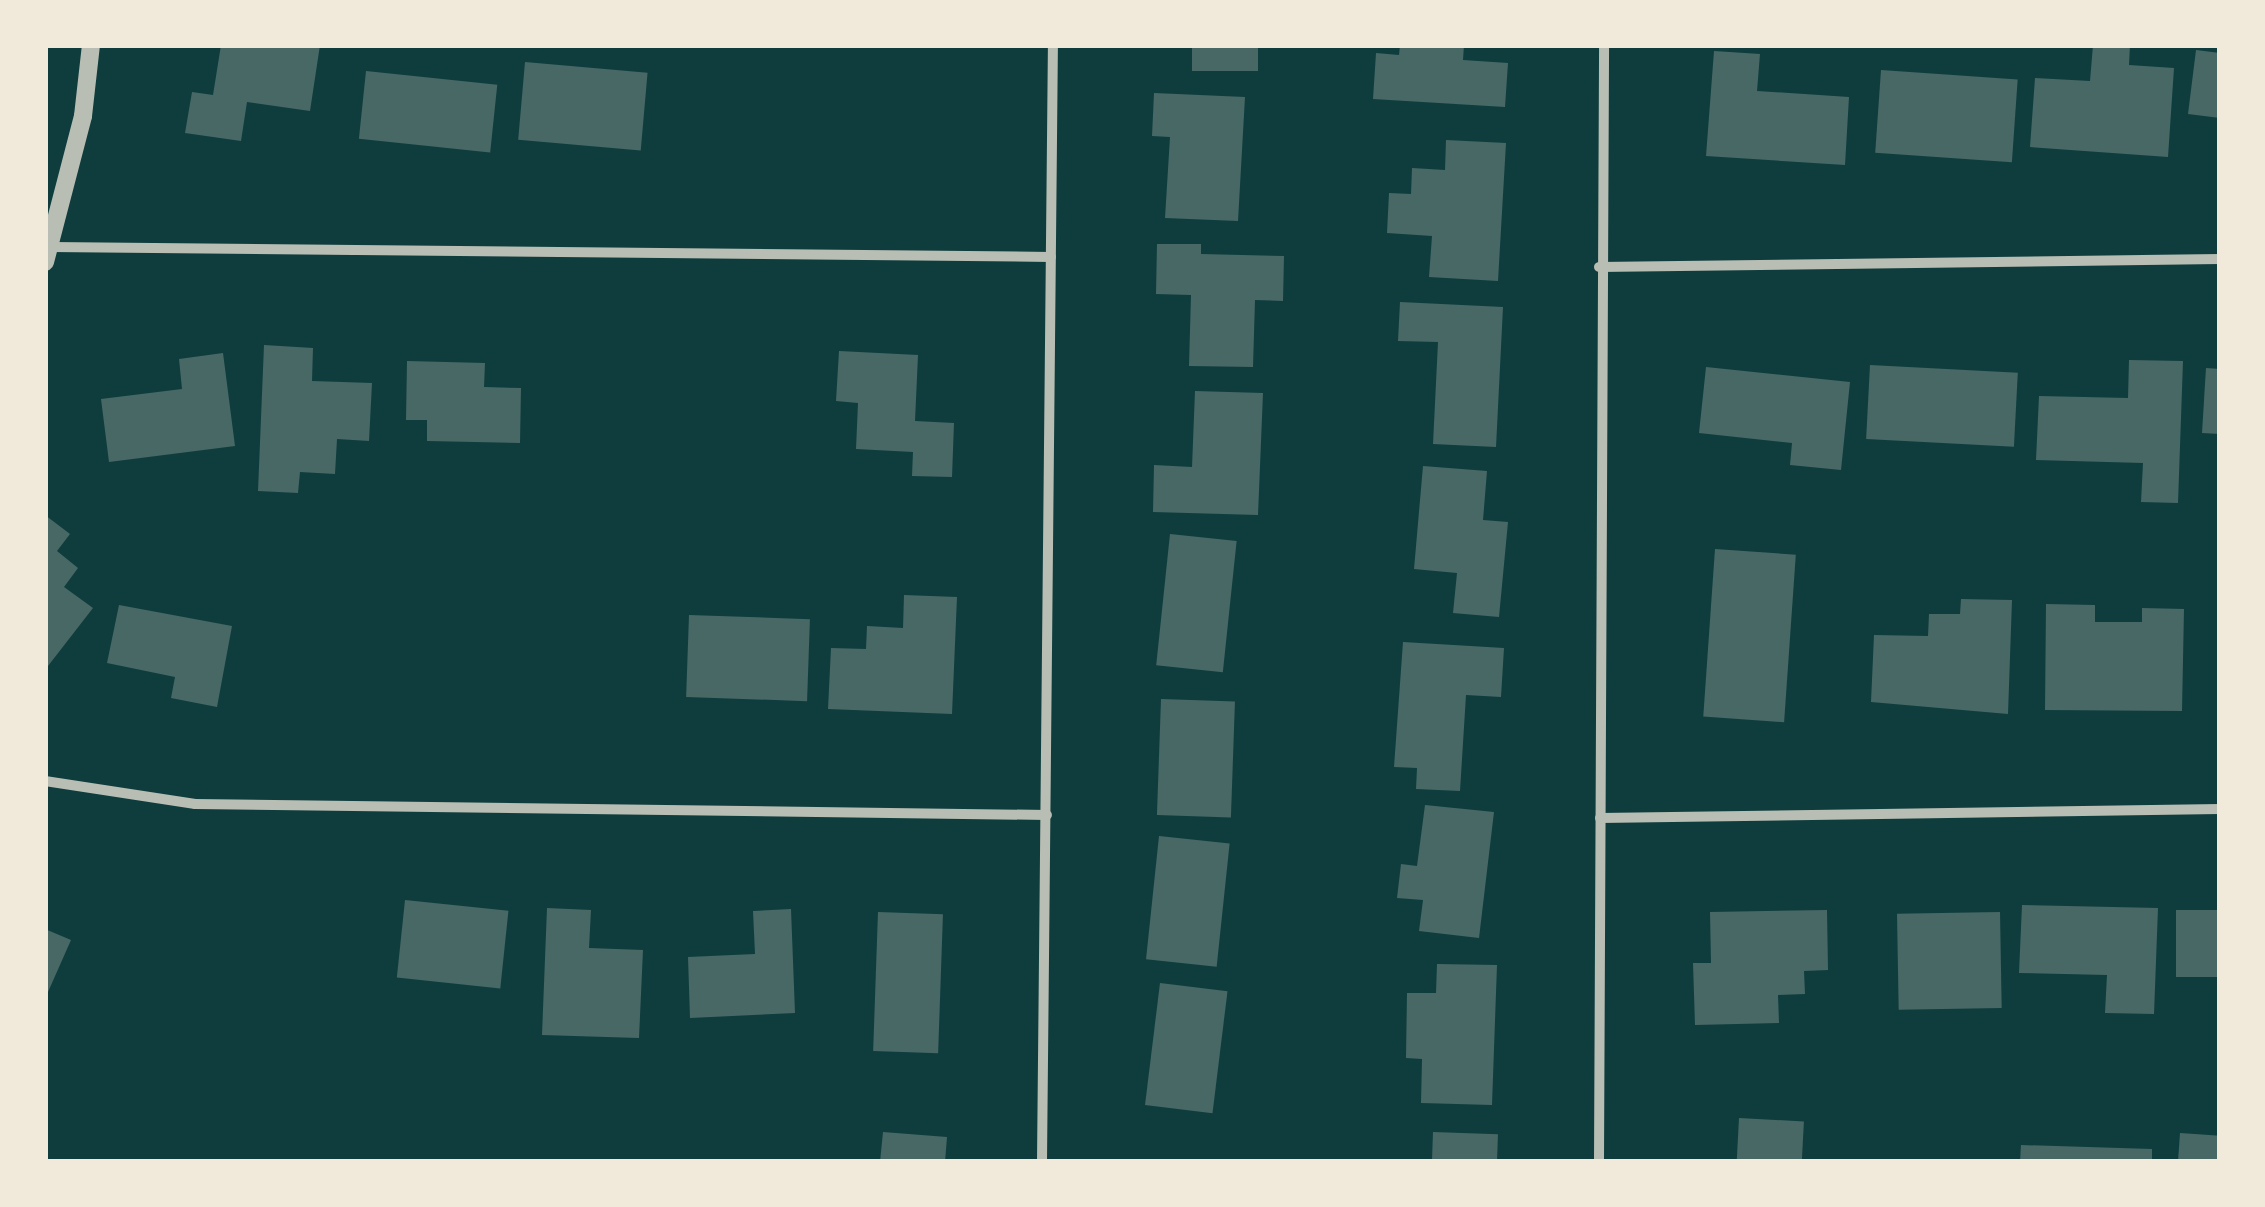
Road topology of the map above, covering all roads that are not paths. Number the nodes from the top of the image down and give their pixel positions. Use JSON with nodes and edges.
{"nodes":[{"id":1,"x":91,"y":45,"type":"edge"},
{"id":2,"x":1054,"y":45,"type":"edge"},
{"id":3,"x":1604,"y":45,"type":"edge"},
{"id":4,"x":48,"y":255,"type":"edge"},
{"id":5,"x":1051,"y":257,"type":"junction"},
{"id":6,"x":2220,"y":259,"type":"edge"},
{"id":7,"x":1600,"y":267,"type":"junction"},
{"id":8,"x":45,"y":781,"type":"edge"},
{"id":9,"x":2220,"y":809,"type":"edge"},
{"id":10,"x":1047,"y":815,"type":"junction"},
{"id":11,"x":1600,"y":818,"type":"junction"},
{"id":12,"x":1042,"y":1162,"type":"edge"},
{"id":13,"x":1600,"y":1162,"type":"edge"}],
"edges":[{"from":1,"to":4,"type":"street"},
{"from":2,"to":5,"type":"street"},
{"from":3,"to":7,"type":"street"},
{"from":4,"to":5,"type":"street"},
{"from":5,"to":10,"type":"street"},
{"from":6,"to":7,"type":"street"},
{"from":7,"to":11,"type":"street"},
{"from":8,"to":10,"type":"street"},
{"from":9,"to":11,"type":"street"},
{"from":10,"to":12,"type":"street"},
{"from":11,"to":13,"type":"street"}]}
